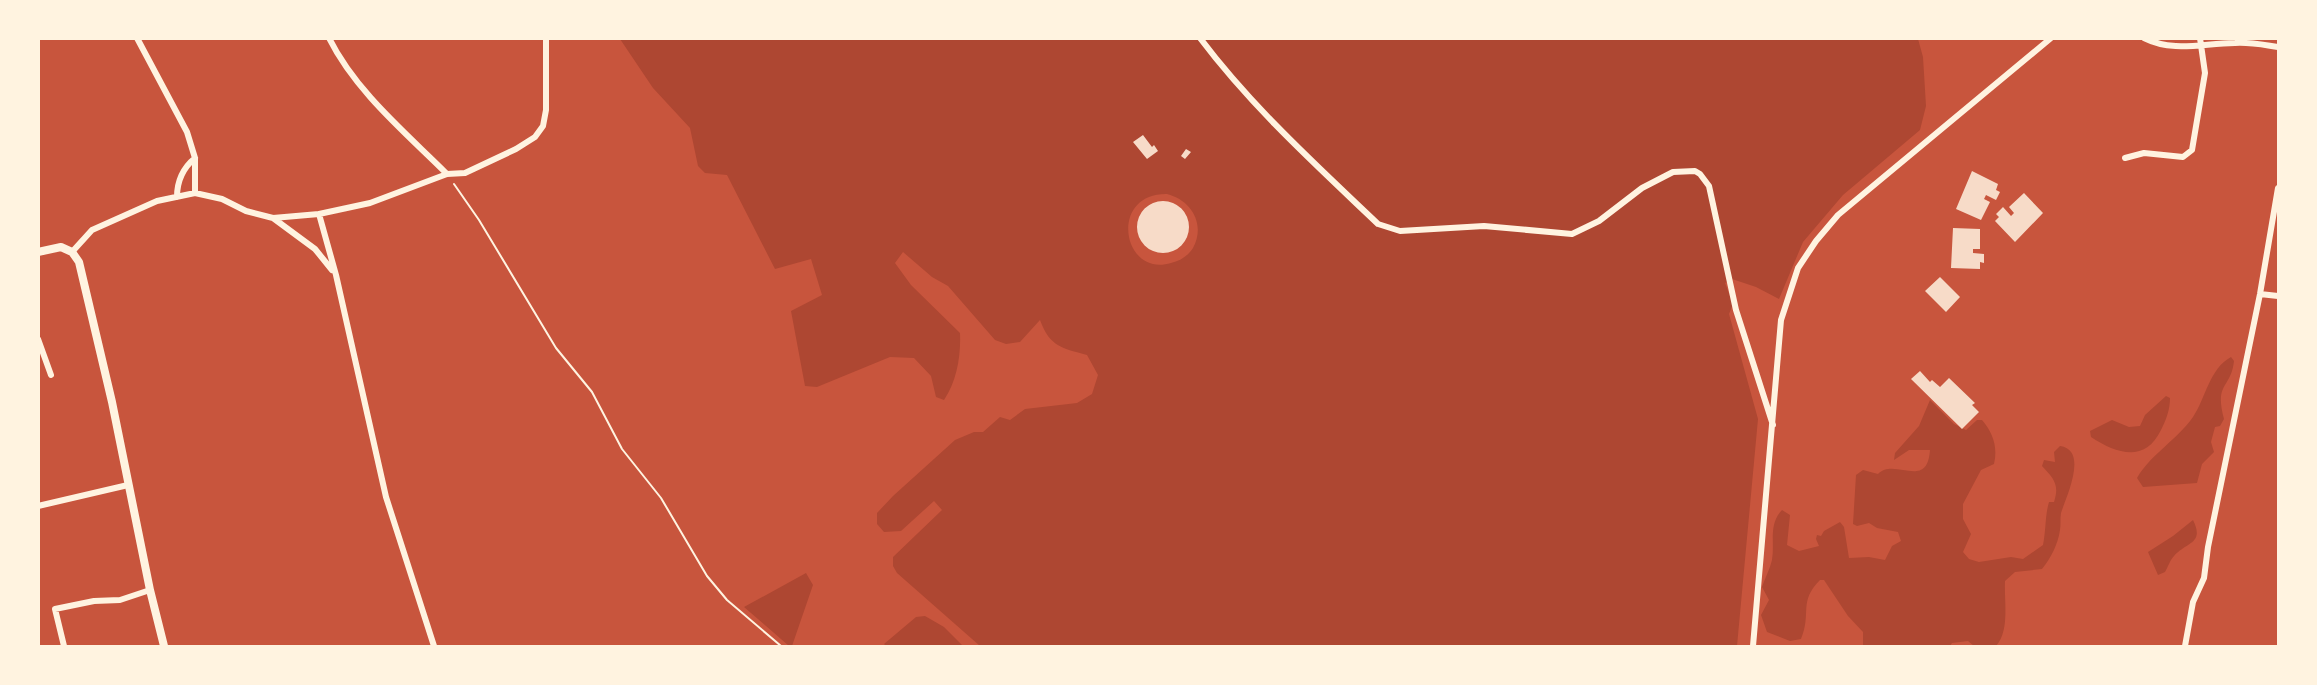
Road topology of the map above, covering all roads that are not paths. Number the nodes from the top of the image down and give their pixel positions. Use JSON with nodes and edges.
{"nodes":[{"id":1,"x":137,"y":38,"type":"edge"},
{"id":2,"x":329,"y":38,"type":"edge"},
{"id":3,"x":546,"y":38,"type":"edge"},
{"id":4,"x":1200,"y":38,"type":"edge"},
{"id":5,"x":2051,"y":38,"type":"edge"},
{"id":6,"x":2144,"y":38,"type":"edge"},
{"id":7,"x":2201,"y":42,"type":"edge"},
{"id":8,"x":2278,"y":47,"type":"edge"},
{"id":9,"x":195,"y":158,"type":"junction"},
{"id":10,"x":2125,"y":158,"type":"dead end"},
{"id":11,"x":447,"y":174,"type":"junction"},
{"id":12,"x":2278,"y":188,"type":"edge"},
{"id":13,"x":195,"y":193,"type":"junction"},
{"id":14,"x":177,"y":197,"type":"junction"},
{"id":15,"x":319,"y":214,"type":"junction"},
{"id":16,"x":273,"y":218,"type":"junction"},
{"id":17,"x":38,"y":252,"type":"edge"},
{"id":18,"x":72,"y":252,"type":"junction"},
{"id":19,"x":336,"y":275,"type":"junction"},
{"id":20,"x":2260,"y":294,"type":"junction"},
{"id":21,"x":2278,"y":296,"type":"edge"},
{"id":22,"x":38,"y":339,"type":"edge"},
{"id":23,"x":51,"y":375,"type":"dead end"},
{"id":24,"x":1773,"y":425,"type":"junction"},
{"id":25,"x":128,"y":485,"type":"junction"},
{"id":26,"x":38,"y":506,"type":"edge"},
{"id":27,"x":150,"y":590,"type":"junction"},
{"id":28,"x":64,"y":646,"type":"edge"},
{"id":29,"x":164,"y":646,"type":"edge"},
{"id":30,"x":434,"y":646,"type":"edge"},
{"id":31,"x":1754,"y":646,"type":"edge"},
{"id":32,"x":2185,"y":646,"type":"edge"}],
"edges":[{"from":1,"to":9,"type":"street"},
{"from":2,"to":11,"type":"street"},
{"from":3,"to":11,"type":"street"},
{"from":4,"to":24,"type":"street"},
{"from":5,"to":24,"type":"street"},
{"from":6,"to":7,"type":"street"},
{"from":7,"to":8,"type":"street"},
{"from":7,"to":10,"type":"street"},
{"from":9,"to":13,"type":"street"},
{"from":9,"to":14,"type":"street"},
{"from":11,"to":15,"type":"street"},
{"from":12,"to":20,"type":"street"},
{"from":13,"to":14,"type":"street"},
{"from":13,"to":16,"type":"street"},
{"from":14,"to":18,"type":"street"},
{"from":15,"to":16,"type":"street"},
{"from":15,"to":19,"type":"street"},
{"from":16,"to":19,"type":"street"},
{"from":17,"to":18,"type":"street"},
{"from":18,"to":25,"type":"street"},
{"from":19,"to":30,"type":"street"},
{"from":20,"to":21,"type":"street"},
{"from":20,"to":32,"type":"street"},
{"from":22,"to":23,"type":"street"},
{"from":24,"to":31,"type":"street"},
{"from":25,"to":26,"type":"street"},
{"from":25,"to":27,"type":"street"},
{"from":27,"to":28,"type":"street"},
{"from":27,"to":29,"type":"street"}]}
